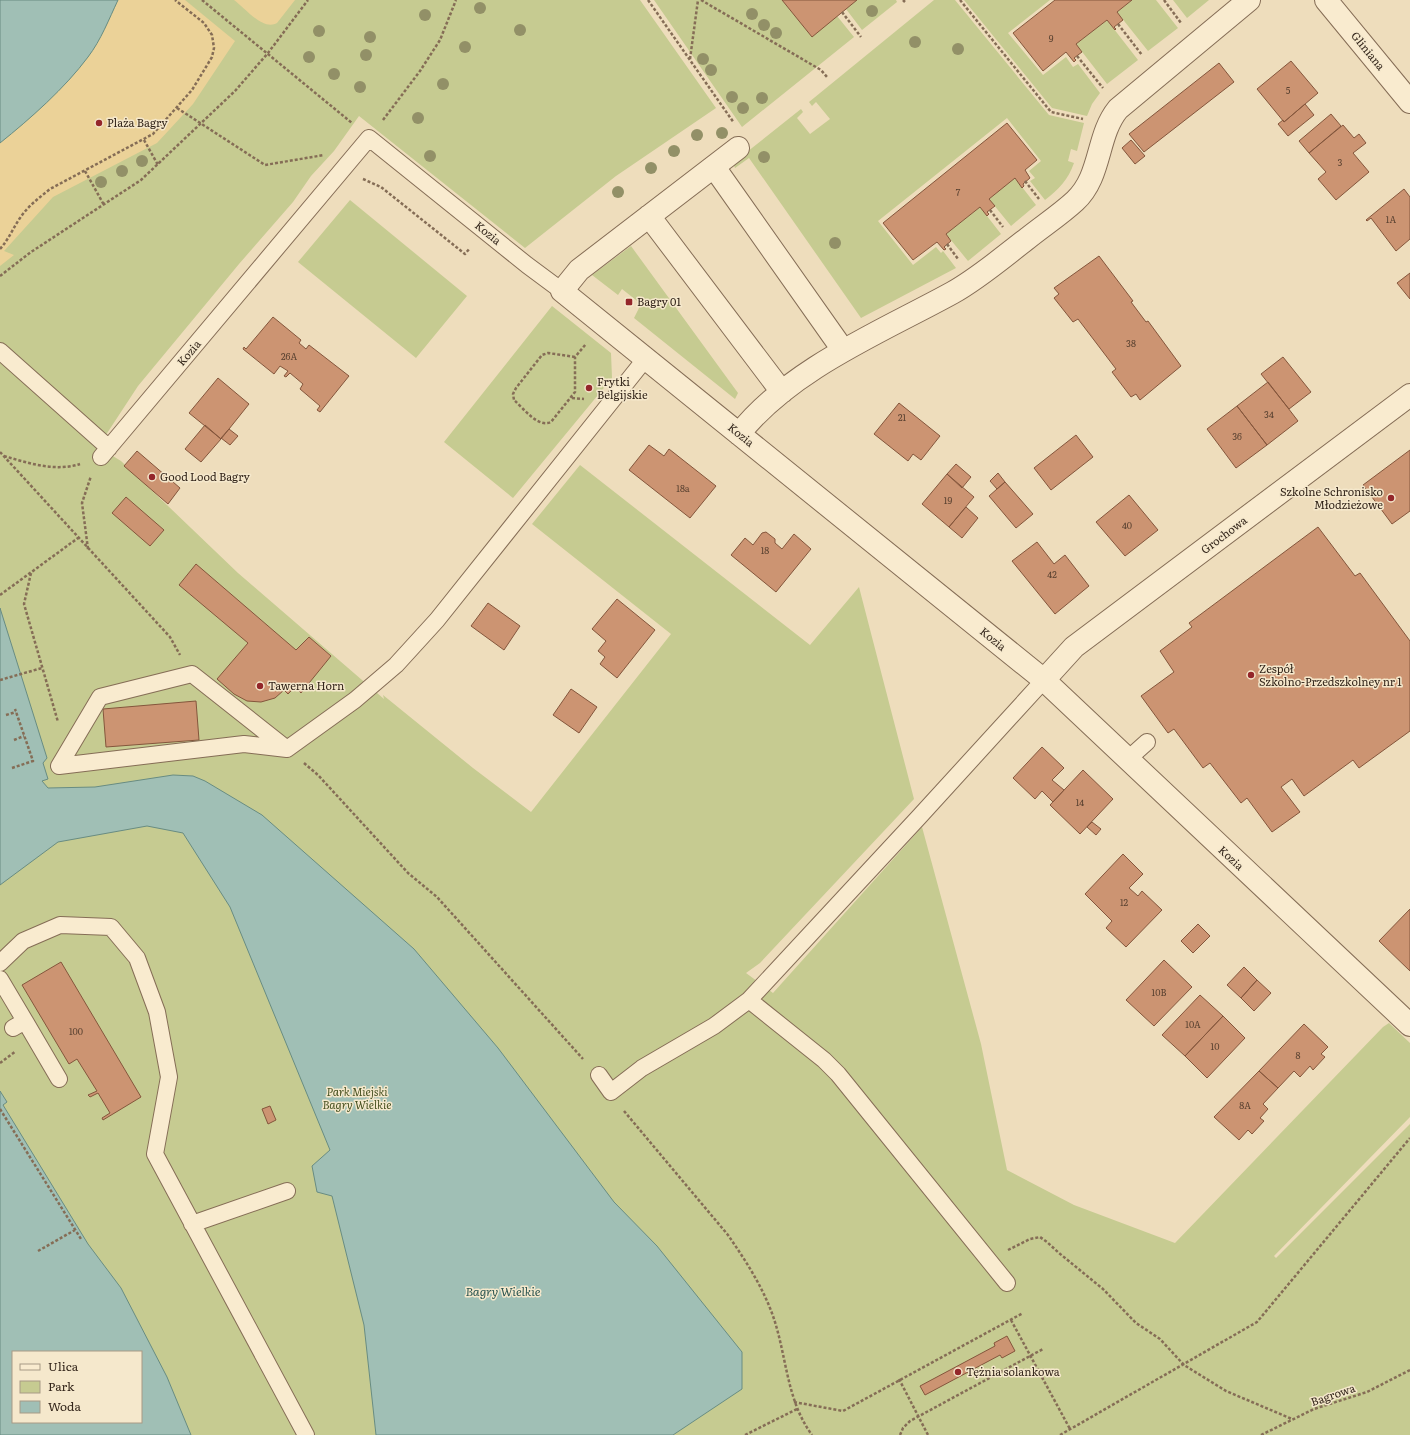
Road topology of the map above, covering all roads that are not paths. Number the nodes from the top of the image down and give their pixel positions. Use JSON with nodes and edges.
{"nodes":[{"id":1,"x":1249,"y":0,"type":"edge"},
{"id":2,"x":1326,"y":0,"type":"edge"},
{"id":3,"x":1410,"y":102,"type":"edge"},
{"id":4,"x":738,"y":148,"type":"dead end"},
{"id":5,"x":714,"y":167,"type":"junction"},
{"id":6,"x":649,"y":216,"type":"junction"},
{"id":7,"x":562,"y":291,"type":"junction"},
{"id":8,"x":843,"y":350,"type":"junction"},
{"id":9,"x":0,"y":351,"type":"edge"},
{"id":10,"x":646,"y":358,"type":"junction"},
{"id":11,"x":782,"y":392,"type":"junction"},
{"id":12,"x":1410,"y":395,"type":"edge"},
{"id":13,"x":739,"y":434,"type":"junction"},
{"id":14,"x":1044,"y":680,"type":"junction"},
{"id":15,"x":1147,"y":742,"type":"dead end"},
{"id":16,"x":287,"y":749,"type":"junction"},
{"id":17,"x":1127,"y":760,"type":"junction"},
{"id":18,"x":0,"y":963,"type":"edge"},
{"id":19,"x":0,"y":980,"type":"edge"},
{"id":20,"x":749,"y":1000,"type":"junction"},
{"id":21,"x":1410,"y":1026,"type":"edge"},
{"id":22,"x":599,"y":1076,"type":"road end"},
{"id":23,"x":59,"y":1079,"type":"dead end"},
{"id":24,"x":287,"y":1191,"type":"dead end"},
{"id":25,"x":192,"y":1224,"type":"junction"},
{"id":26,"x":1007,"y":1283,"type":"dead end"},
{"id":27,"x":306,"y":1435,"type":"edge"}],
"edges":[{"from":1,"to":8,"type":"street"},
{"from":2,"to":3,"type":"street","name":"Gliniana"},
{"from":4,"to":5,"type":"street"},
{"from":5,"to":6,"type":"street"},
{"from":5,"to":8,"type":"street"},
{"from":6,"to":7,"type":"street"},
{"from":6,"to":11,"type":"street"},
{"from":7,"to":9,"type":"lane","name":"Kozia"},
{"from":7,"to":10,"type":"street","name":"Kozia"},
{"from":8,"to":11,"type":"street"},
{"from":10,"to":13,"type":"street","name":"Kozia"},
{"from":10,"to":16,"type":"lane"},
{"from":11,"to":13,"type":"street"},
{"from":12,"to":14,"type":"street","name":"Grochowa"},
{"from":13,"to":14,"type":"street","name":"Kozia"},
{"from":14,"to":17,"type":"street","name":"Kozia"},
{"from":14,"to":20,"type":"lane"},
{"from":15,"to":17,"type":"lane"},
{"from":16,"to":16,"type":"lane"},
{"from":17,"to":21,"type":"street","name":"Kozia"},
{"from":18,"to":25,"type":"lane"},
{"from":19,"to":23,"type":"lane"},
{"from":20,"to":22,"type":"lane"},
{"from":20,"to":26,"type":"lane"},
{"from":24,"to":25,"type":"lane"},
{"from":25,"to":27,"type":"lane"}]}
